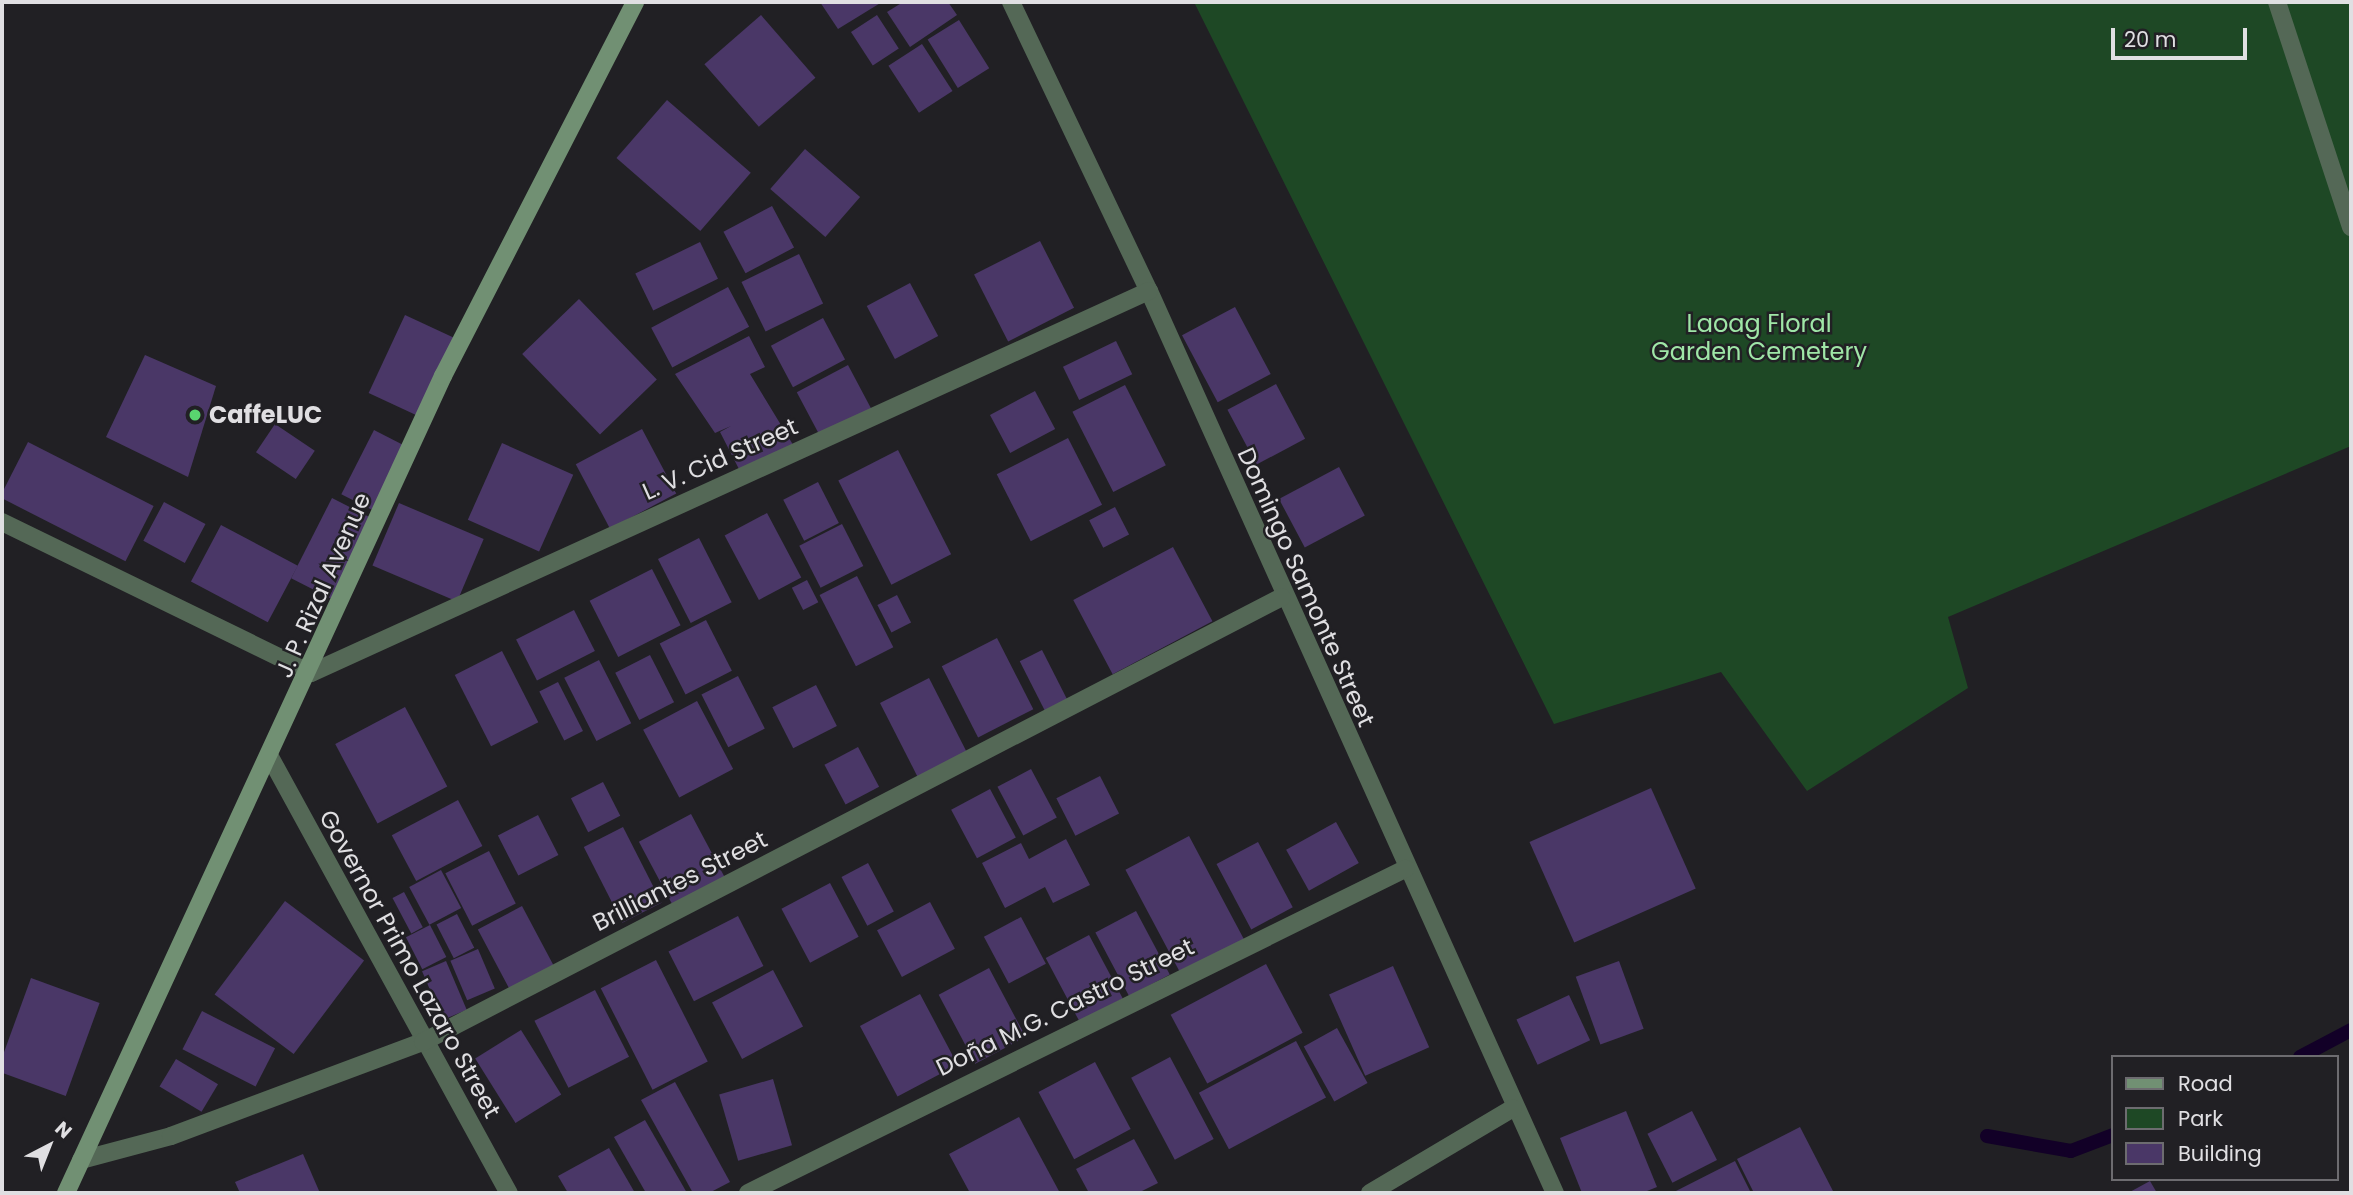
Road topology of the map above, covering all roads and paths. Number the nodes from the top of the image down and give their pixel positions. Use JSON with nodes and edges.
{"nodes":[{"id":1,"x":635,"y":2,"type":"edge"},
{"id":2,"x":1011,"y":2,"type":"edge"},
{"id":3,"x":2277,"y":2,"type":"edge"},
{"id":4,"x":2351,"y":227,"type":"edge"},
{"id":5,"x":1149,"y":291,"type":"junction"},
{"id":6,"x":2,"y":522,"type":"edge"},
{"id":7,"x":1282,"y":597,"type":"junction"},
{"id":8,"x":311,"y":673,"type":"junction"},
{"id":9,"x":270,"y":757,"type":"junction"},
{"id":10,"x":1405,"y":869,"type":"junction"},
{"id":11,"x":423,"y":1042,"type":"junction"},
{"id":12,"x":1513,"y":1108,"type":"junction"},
{"id":13,"x":81,"y":1160,"type":"junction"},
{"id":14,"x":66,"y":1193,"type":"edge"},
{"id":15,"x":509,"y":1193,"type":"edge"},
{"id":16,"x":748,"y":1193,"type":"edge"},
{"id":17,"x":1370,"y":1193,"type":"edge"},
{"id":18,"x":1555,"y":1193,"type":"edge"}],
"edges":[{"from":1,"to":8,"type":"main road","name":"J. P. Rizal Avenue"},
{"from":2,"to":5,"type":"street","name":"Domingo Samonte Street"},
{"from":3,"to":4,"type":"street"},
{"from":5,"to":7,"type":"street","name":"Domingo Samonte Street"},
{"from":5,"to":8,"type":"street","name":"L. V. Cid Street"},
{"from":6,"to":8,"type":"street"},
{"from":7,"to":10,"type":"street","name":"Domingo Samonte Street"},
{"from":7,"to":11,"type":"street","name":"Brilliantes Street"},
{"from":8,"to":9,"type":"main road","name":"J. P. Rizal Avenue"},
{"from":9,"to":11,"type":"street","name":"Governor Primo Lazaro Street"},
{"from":9,"to":13,"type":"main road","name":"J. P. Rizal Avenue"},
{"from":10,"to":12,"type":"street","name":"Domingo Samonte Street"},
{"from":10,"to":16,"type":"street","name":"Doña M.G. Castro Street"},
{"from":11,"to":13,"type":"street","name":"Brilliantes Street"},
{"from":11,"to":15,"type":"street","name":"Governor Primo Lazaro Street"},
{"from":12,"to":17,"type":"street"},
{"from":12,"to":18,"type":"street","name":"Domingo Samonte Street"},
{"from":13,"to":14,"type":"main road","name":"J. P. Rizal Avenue"}]}
